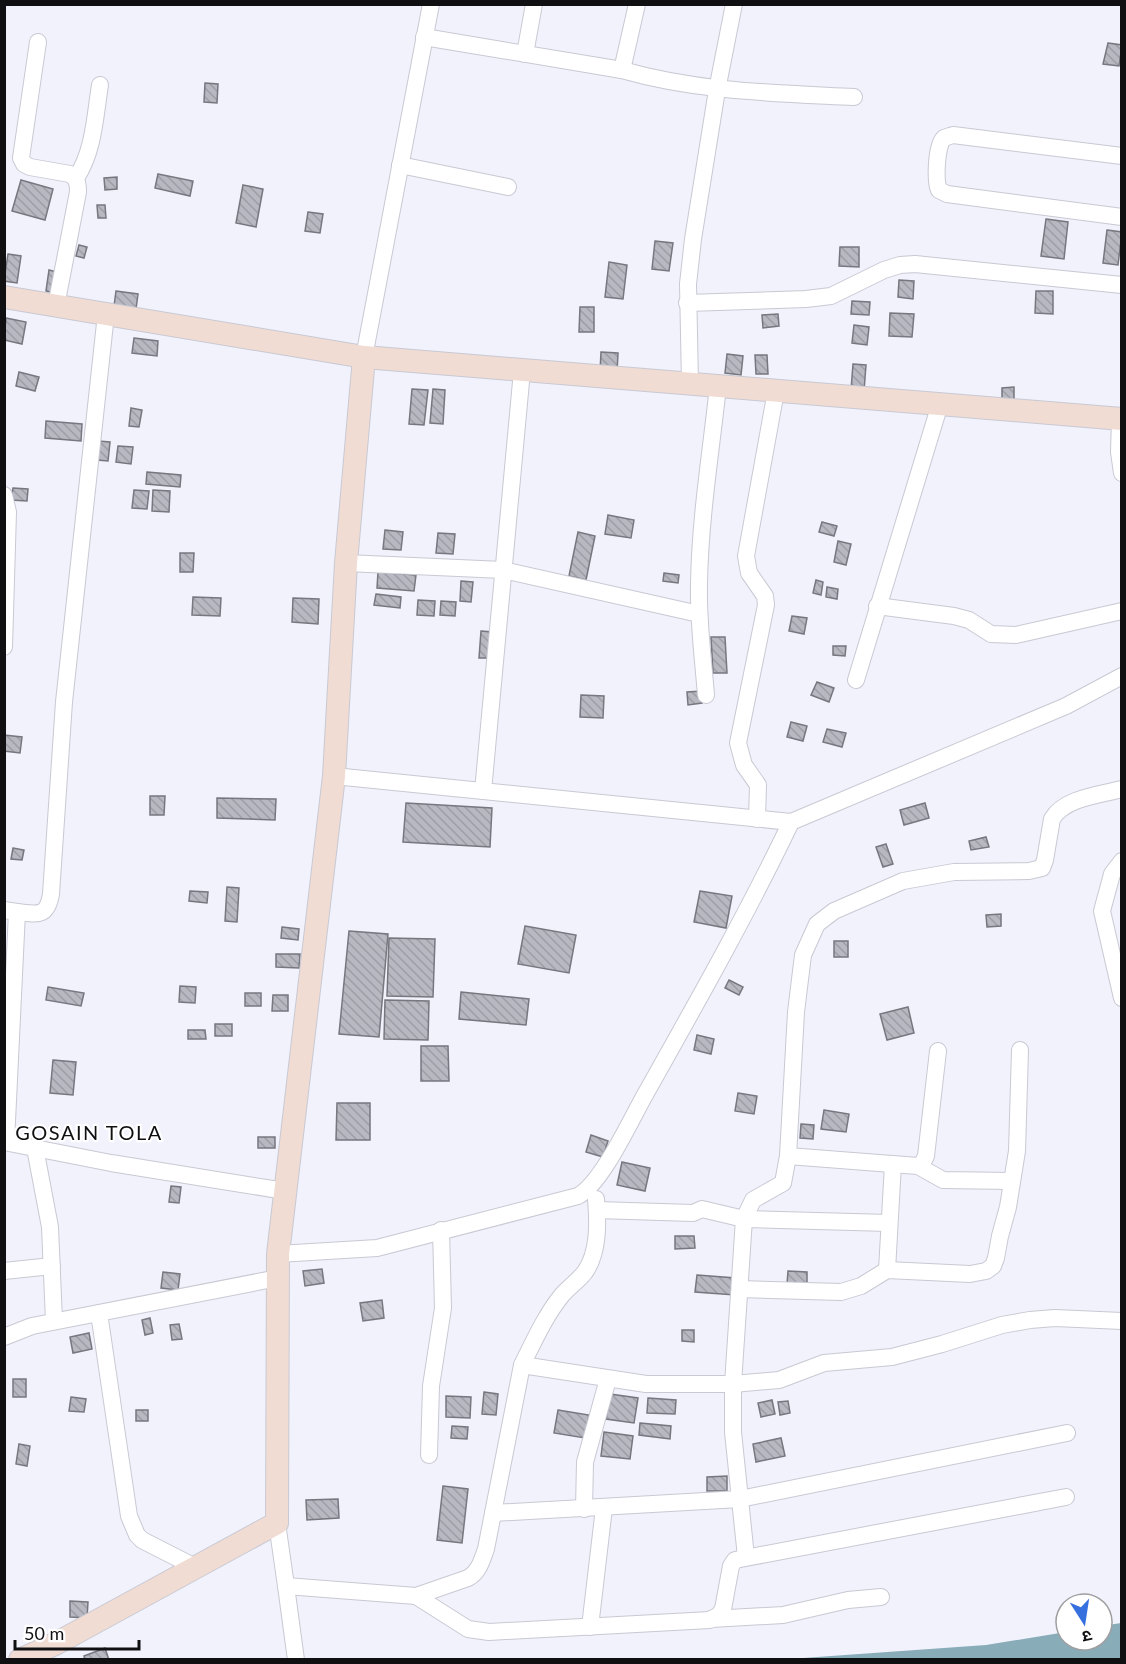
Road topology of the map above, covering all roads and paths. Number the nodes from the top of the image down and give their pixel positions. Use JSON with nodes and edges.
{"nodes":[{"id":1,"x":431,"y":4,"type":"edge"},
{"id":2,"x":534,"y":4,"type":"edge"},
{"id":3,"x":637,"y":4,"type":"edge"},
{"id":4,"x":734,"y":4,"type":"edge"},
{"id":5,"x":424,"y":37,"type":"junction"},
{"id":6,"x":38,"y":42,"type":"dead end"},
{"id":7,"x":525,"y":54,"type":"junction"},
{"id":8,"x":622,"y":70,"type":"junction"},
{"id":9,"x":100,"y":85,"type":"dead end"},
{"id":10,"x":717,"y":90,"type":"junction"},
{"id":11,"x":854,"y":97,"type":"dead end"},
{"id":12,"x":1122,"y":156,"type":"edge"},
{"id":13,"x":400,"y":165,"type":"junction"},
{"id":14,"x":76,"y":178,"type":"junction"},
{"id":15,"x":508,"y":187,"type":"dead end"},
{"id":16,"x":1122,"y":217,"type":"edge"},
{"id":17,"x":1122,"y":285,"type":"edge"},
{"id":18,"x":4,"y":297,"type":"edge"},
{"id":19,"x":687,"y":303,"type":"junction"},
{"id":20,"x":56,"y":306,"type":"junction"},
{"id":21,"x":106,"y":314,"type":"junction"},
{"id":22,"x":364,"y":357,"type":"junction"},
{"id":23,"x":522,"y":371,"type":"junction"},
{"id":24,"x":690,"y":384,"type":"junction"},
{"id":25,"x":718,"y":386,"type":"junction"},
{"id":26,"x":776,"y":391,"type":"junction"},
{"id":27,"x":940,"y":404,"type":"junction"},
{"id":28,"x":1121,"y":419,"type":"edge"},
{"id":29,"x":1122,"y":473,"type":"edge"},
{"id":30,"x":4,"y":495,"type":"edge"},
{"id":31,"x":346,"y":563,"type":"junction"},
{"id":32,"x":503,"y":570,"type":"junction"},
{"id":33,"x":877,"y":606,"type":"junction"},
{"id":34,"x":1122,"y":611,"type":"edge"},
{"id":35,"x":699,"y":614,"type":"junction"},
{"id":36,"x":4,"y":647,"type":"edge"},
{"id":37,"x":1122,"y":676,"type":"edge"},
{"id":38,"x":856,"y":680,"type":"dead end"},
{"id":39,"x":706,"y":695,"type":"dead end"},
{"id":40,"x":334,"y":776,"type":"junction"},
{"id":41,"x":1122,"y":789,"type":"edge"},
{"id":42,"x":483,"y":791,"type":"junction"},
{"id":43,"x":757,"y":819,"type":"junction"},
{"id":44,"x":791,"y":822,"type":"junction"},
{"id":45,"x":1122,"y":861,"type":"edge"},
{"id":46,"x":11,"y":911,"type":"edge"},
{"id":47,"x":1122,"y":998,"type":"edge"},
{"id":48,"x":1020,"y":1050,"type":"dead end"},
{"id":49,"x":938,"y":1051,"type":"dead end"},
{"id":50,"x":5,"y":1142,"type":"edge"},
{"id":51,"x":35,"y":1148,"type":"junction"},
{"id":52,"x":788,"y":1156,"type":"junction"},
{"id":53,"x":893,"y":1164,"type":"junction"},
{"id":54,"x":918,"y":1166,"type":"junction"},
{"id":55,"x":1012,"y":1181,"type":"junction"},
{"id":56,"x":594,"y":1183,"type":"junction"},
{"id":57,"x":285,"y":1191,"type":"junction"},
{"id":58,"x":597,"y":1210,"type":"junction"},
{"id":59,"x":744,"y":1219,"type":"junction"},
{"id":60,"x":890,"y":1223,"type":"junction"},
{"id":61,"x":441,"y":1230,"type":"junction"},
{"id":62,"x":278,"y":1254,"type":"junction"},
{"id":63,"x":52,"y":1266,"type":"junction"},
{"id":64,"x":887,"y":1270,"type":"junction"},
{"id":65,"x":4,"y":1271,"type":"edge"},
{"id":66,"x":278,"y":1278,"type":"junction"},
{"id":67,"x":740,"y":1289,"type":"junction"},
{"id":68,"x":99,"y":1313,"type":"junction"},
{"id":69,"x":54,"y":1321,"type":"junction"},
{"id":70,"x":1122,"y":1321,"type":"edge"},
{"id":71,"x":4,"y":1337,"type":"edge"},
{"id":72,"x":522,"y":1365,"type":"junction"},
{"id":73,"x":608,"y":1378,"type":"junction"},
{"id":74,"x":733,"y":1384,"type":"junction"},
{"id":75,"x":1067,"y":1433,"type":"dead end"},
{"id":76,"x":429,"y":1455,"type":"dead end"},
{"id":77,"x":1066,"y":1497,"type":"dead end"},
{"id":78,"x":740,"y":1499,"type":"junction"},
{"id":79,"x":604,"y":1508,"type":"junction"},
{"id":80,"x":584,"y":1509,"type":"junction"},
{"id":81,"x":493,"y":1513,"type":"junction"},
{"id":82,"x":277,"y":1523,"type":"junction"},
{"id":83,"x":746,"y":1557,"type":"junction"},
{"id":84,"x":195,"y":1567,"type":"junction"},
{"id":85,"x":286,"y":1586,"type":"junction"},
{"id":86,"x":416,"y":1596,"type":"junction"},
{"id":87,"x":880,"y":1597,"type":"dead end"},
{"id":88,"x":710,"y":1620,"type":"junction"},
{"id":89,"x":590,"y":1627,"type":"junction"},
{"id":90,"x":20,"y":1659,"type":"edge"},
{"id":91,"x":296,"y":1659,"type":"edge"}],
"edges":[{"from":1,"to":5,"type":"street"},
{"from":2,"to":7,"type":"street"},
{"from":3,"to":8,"type":"street"},
{"from":4,"to":10,"type":"street"},
{"from":5,"to":7,"type":"street"},
{"from":5,"to":13,"type":"street"},
{"from":6,"to":14,"type":"street"},
{"from":7,"to":8,"type":"street"},
{"from":8,"to":10,"type":"street"},
{"from":9,"to":14,"type":"street"},
{"from":10,"to":11,"type":"street"},
{"from":10,"to":19,"type":"street"},
{"from":12,"to":16,"type":"street"},
{"from":13,"to":15,"type":"street"},
{"from":13,"to":22,"type":"street"},
{"from":14,"to":20,"type":"street"},
{"from":17,"to":19,"type":"street"},
{"from":18,"to":20,"type":"street"},
{"from":19,"to":24,"type":"street"},
{"from":20,"to":21,"type":"street"},
{"from":21,"to":22,"type":"street"},
{"from":21,"to":46,"type":"street"},
{"from":22,"to":23,"type":"street"},
{"from":22,"to":31,"type":"street"},
{"from":23,"to":24,"type":"street"},
{"from":23,"to":32,"type":"street"},
{"from":24,"to":25,"type":"street"},
{"from":25,"to":26,"type":"street"},
{"from":25,"to":35,"type":"street"},
{"from":26,"to":27,"type":"street"},
{"from":26,"to":43,"type":"street"},
{"from":27,"to":28,"type":"street"},
{"from":27,"to":33,"type":"street"},
{"from":28,"to":29,"type":"street"},
{"from":30,"to":36,"type":"street"},
{"from":31,"to":32,"type":"street"},
{"from":31,"to":40,"type":"street"},
{"from":32,"to":35,"type":"street"},
{"from":32,"to":42,"type":"street"},
{"from":33,"to":34,"type":"street"},
{"from":33,"to":38,"type":"street"},
{"from":35,"to":39,"type":"street"},
{"from":37,"to":44,"type":"street"},
{"from":40,"to":42,"type":"street"},
{"from":40,"to":57,"type":"street"},
{"from":41,"to":52,"type":"street"},
{"from":42,"to":43,"type":"street"},
{"from":43,"to":44,"type":"street"},
{"from":44,"to":56,"type":"street"},
{"from":45,"to":47,"type":"street"},
{"from":46,"to":50,"type":"street"},
{"from":48,"to":55,"type":"street"},
{"from":49,"to":54,"type":"street"},
{"from":50,"to":51,"type":"street"},
{"from":51,"to":57,"type":"street"},
{"from":51,"to":63,"type":"street"},
{"from":52,"to":53,"type":"street"},
{"from":52,"to":59,"type":"street"},
{"from":53,"to":54,"type":"street"},
{"from":53,"to":60,"type":"street"},
{"from":54,"to":55,"type":"street"},
{"from":55,"to":64,"type":"street"},
{"from":56,"to":58,"type":"street"},
{"from":56,"to":61,"type":"street"},
{"from":57,"to":62,"type":"street"},
{"from":58,"to":59,"type":"street"},
{"from":58,"to":72,"type":"street"},
{"from":59,"to":60,"type":"street"},
{"from":59,"to":67,"type":"street"},
{"from":60,"to":64,"type":"street"},
{"from":61,"to":62,"type":"street"},
{"from":61,"to":76,"type":"street"},
{"from":62,"to":66,"type":"street"},
{"from":63,"to":65,"type":"street"},
{"from":63,"to":69,"type":"street"},
{"from":64,"to":67,"type":"street"},
{"from":66,"to":68,"type":"street"},
{"from":66,"to":82,"type":"street"},
{"from":67,"to":74,"type":"street"},
{"from":68,"to":69,"type":"street"},
{"from":68,"to":84,"type":"street"},
{"from":69,"to":71,"type":"street"},
{"from":70,"to":74,"type":"street"},
{"from":72,"to":73,"type":"street"},
{"from":72,"to":81,"type":"street"},
{"from":73,"to":74,"type":"street"},
{"from":73,"to":80,"type":"street"},
{"from":74,"to":78,"type":"street"},
{"from":75,"to":78,"type":"street"},
{"from":77,"to":83,"type":"street"},
{"from":78,"to":79,"type":"street"},
{"from":78,"to":83,"type":"street"},
{"from":79,"to":80,"type":"street"},
{"from":79,"to":89,"type":"street"},
{"from":80,"to":81,"type":"street"},
{"from":81,"to":86,"type":"street"},
{"from":82,"to":84,"type":"street"},
{"from":82,"to":85,"type":"street"},
{"from":83,"to":88,"type":"street"},
{"from":84,"to":90,"type":"street"},
{"from":85,"to":86,"type":"street"},
{"from":85,"to":91,"type":"street"},
{"from":86,"to":89,"type":"street"},
{"from":87,"to":88,"type":"street"},
{"from":88,"to":89,"type":"street"}]}
